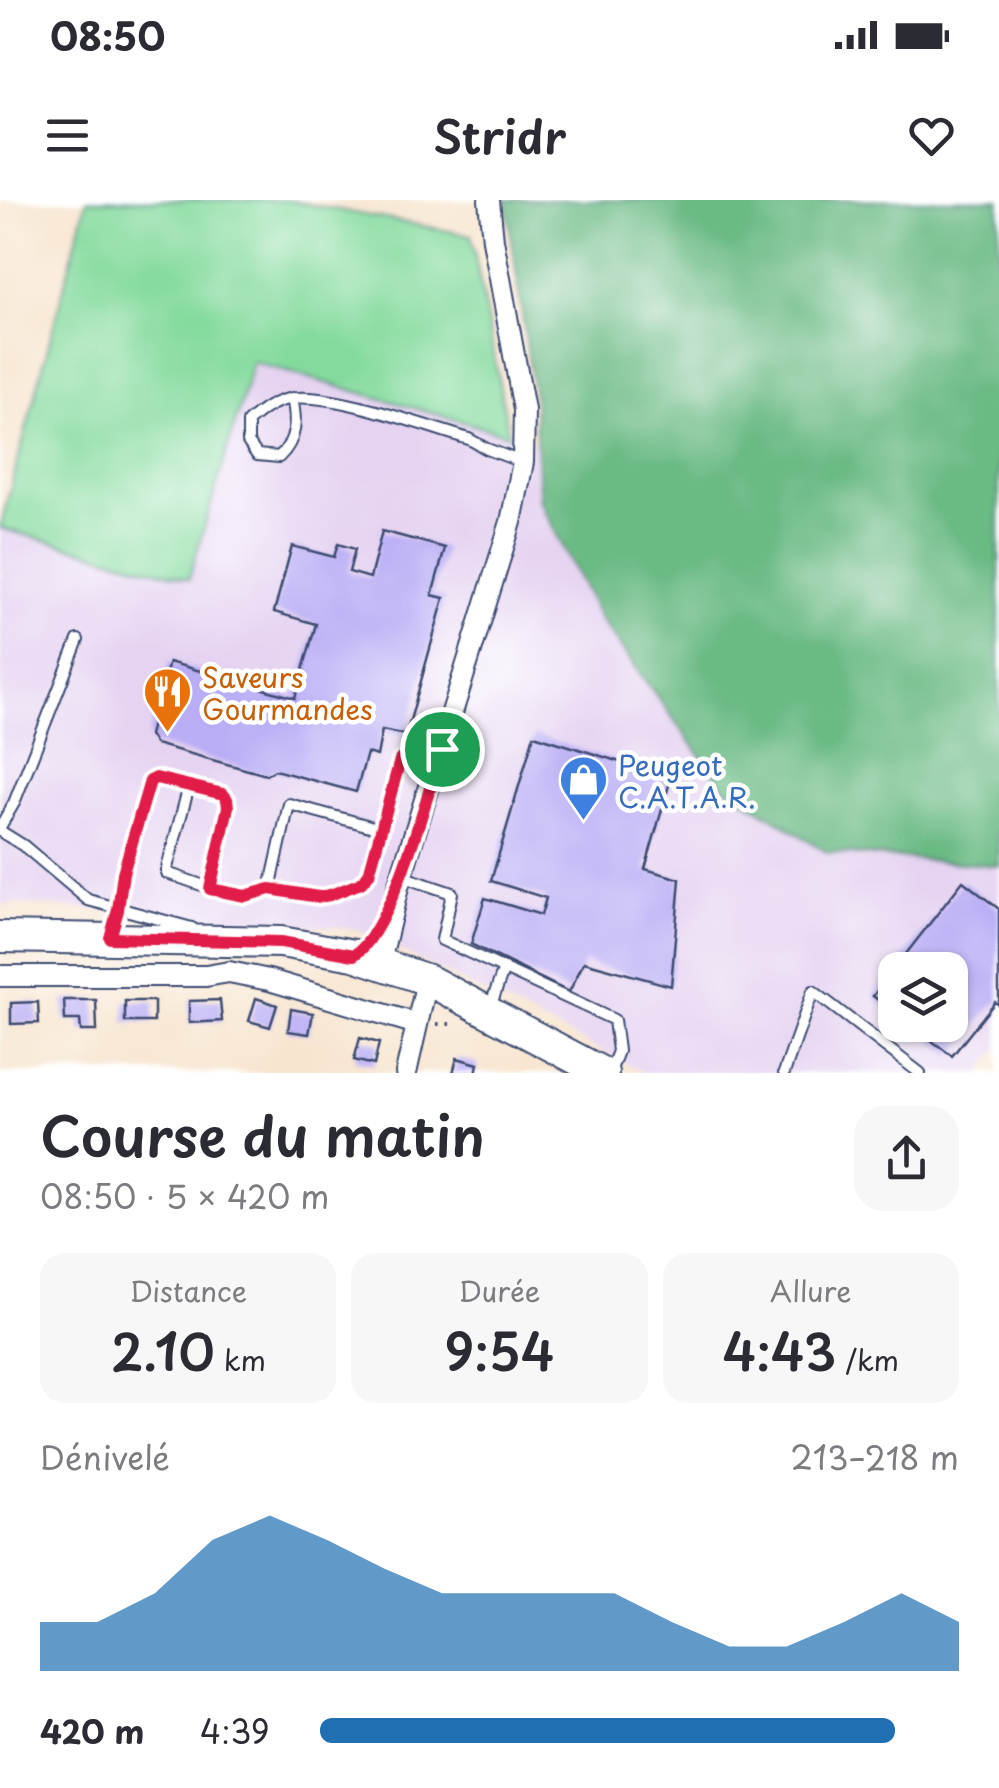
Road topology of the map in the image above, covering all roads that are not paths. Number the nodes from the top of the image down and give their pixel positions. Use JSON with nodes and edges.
{"nodes":[{"id":1,"x":490,"y":200,"type":"edge"},
{"id":2,"x":292,"y":398,"type":"junction"},
{"id":3,"x":524,"y":462,"type":"junction"},
{"id":4,"x":78,"y":640,"type":"dead end"},
{"id":5,"x":442,"y":749,"type":"junction"},
{"id":6,"x":189,"y":786,"type":"junction"},
{"id":7,"x":0,"y":829,"type":"edge"},
{"id":8,"x":381,"y":830,"type":"junction"},
{"id":9,"x":400,"y":882,"type":"junction"},
{"id":10,"x":210,"y":889,"type":"junction"},
{"id":11,"x":270,"y":889,"type":"junction"},
{"id":12,"x":114,"y":924,"type":"junction"},
{"id":13,"x":0,"y":937,"type":"edge"},
{"id":14,"x":236,"y":940,"type":"junction"},
{"id":15,"x":277,"y":948,"type":"junction"},
{"id":16,"x":367,"y":959,"type":"junction"},
{"id":17,"x":504,"y":968,"type":"junction"},
{"id":18,"x":0,"y":976,"type":"edge"},
{"id":19,"x":421,"y":1009,"type":"junction"},
{"id":20,"x":488,"y":1012,"type":"junction"},
{"id":21,"x":406,"y":1073,"type":"edge"},
{"id":22,"x":607,"y":1073,"type":"edge"},
{"id":23,"x":784,"y":1073,"type":"edge"},
{"id":24,"x":920,"y":1073,"type":"edge"}],
"edges":[{"from":1,"to":3,"type":"street"},
{"from":2,"to":2,"type":"lane"},
{"from":2,"to":3,"type":"lane"},
{"from":3,"to":5,"type":"street"},
{"from":4,"to":7,"type":"lane"},
{"from":5,"to":8,"type":"lane"},
{"from":5,"to":9,"type":"street"},
{"from":6,"to":10,"type":"lane"},
{"from":6,"to":10,"type":"lane"},
{"from":6,"to":12,"type":"lane"},
{"from":7,"to":12,"type":"lane"},
{"from":8,"to":11,"type":"lane"},
{"from":8,"to":11,"type":"lane"},
{"from":9,"to":16,"type":"street"},
{"from":9,"to":17,"type":"lane"},
{"from":10,"to":11,"type":"lane"},
{"from":12,"to":13,"type":"main road"},
{"from":12,"to":14,"type":"main road"},
{"from":14,"to":15,"type":"main road"},
{"from":14,"to":16,"type":"main road"},
{"from":15,"to":16,"type":"main road"},
{"from":15,"to":19,"type":"main road"},
{"from":16,"to":20,"type":"main road"},
{"from":17,"to":20,"type":"lane"},
{"from":17,"to":22,"type":"lane"},
{"from":18,"to":19,"type":"street"},
{"from":19,"to":20,"type":"main road"},
{"from":19,"to":21,"type":"street"},
{"from":20,"to":22,"type":"main road"},
{"from":23,"to":24,"type":"lane"}]}
